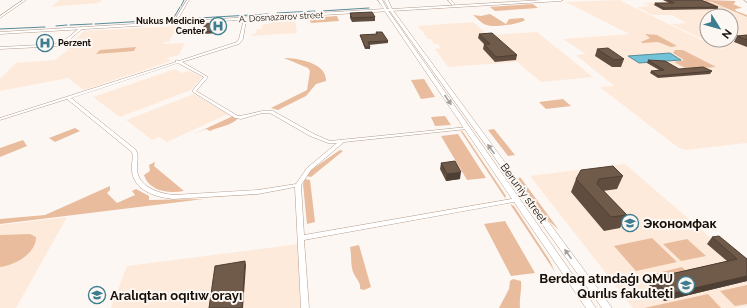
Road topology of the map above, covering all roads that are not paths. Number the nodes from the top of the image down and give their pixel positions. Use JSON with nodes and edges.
{"nodes":[{"id":1,"x":25,"y":0,"type":"edge"},
{"id":2,"x":188,"y":0,"type":"edge"},
{"id":3,"x":380,"y":0,"type":"edge"},
{"id":4,"x":386,"y":0,"type":"edge"},
{"id":5,"x":449,"y":0,"type":"edge"},
{"id":6,"x":530,"y":0,"type":"edge"},
{"id":7,"x":561,"y":0,"type":"edge"},
{"id":8,"x":454,"y":4,"type":"junction"},
{"id":9,"x":390,"y":9,"type":"junction"},
{"id":10,"x":376,"y":10,"type":"junction"},
{"id":11,"x":0,"y":17,"type":"edge"},
{"id":12,"x":245,"y":19,"type":"junction"},
{"id":13,"x":175,"y":21,"type":"junction"},
{"id":14,"x":82,"y":28,"type":"junction"},
{"id":15,"x":0,"y":32,"type":"edge"},
{"id":16,"x":0,"y":48,"type":"edge"},
{"id":17,"x":178,"y":61,"type":"junction"},
{"id":18,"x":437,"y":79,"type":"junction"},
{"id":19,"x":67,"y":97,"type":"junction"},
{"id":20,"x":0,"y":119,"type":"edge"},
{"id":21,"x":467,"y":128,"type":"junction"},
{"id":22,"x":342,"y":142,"type":"junction"},
{"id":23,"x":298,"y":185,"type":"junction"},
{"id":24,"x":517,"y":200,"type":"junction"},
{"id":25,"x":302,"y":238,"type":"junction"},
{"id":26,"x":305,"y":308,"type":"edge"},
{"id":27,"x":591,"y":308,"type":"edge"},
{"id":28,"x":607,"y":308,"type":"edge"}],
"edges":[{"from":1,"to":11,"type":"street"},
{"from":2,"to":13,"type":"street"},
{"from":3,"to":9,"type":"main road","name":"Beruniy street"},
{"from":4,"to":9,"type":"main road","name":"Beruniy street"},
{"from":5,"to":8,"type":"street"},
{"from":6,"to":8,"type":"main road","name":"A. Dosnazarov street"},
{"from":7,"to":9,"type":"main road","name":"A. Dosnazarov street"},
{"from":8,"to":9,"type":"main road","name":"A. Dosnazarov street"},
{"from":9,"to":10,"type":"main road","name":"A. Dosnazarov street"},
{"from":9,"to":18,"type":"street","name":"Beruniy street"},
{"from":10,"to":12,"type":"main road","name":"A. Dosnazarov street"},
{"from":10,"to":13,"type":"main road","name":"A. Dosnazarov street"},
{"from":12,"to":14,"type":"main road","name":"A. Dosnazarov street"},
{"from":12,"to":17,"type":"street"},
{"from":13,"to":15,"type":"main road","name":"A. Dosnazarov street"},
{"from":14,"to":15,"type":"main road","name":"A. Dosnazarov street"},
{"from":14,"to":16,"type":"street"},
{"from":17,"to":19,"type":"street"},
{"from":17,"to":22,"type":"street"},
{"from":18,"to":21,"type":"street","name":"Beruniy street","one_way":true},
{"from":28,"to":18,"type":"street","name":"Beruniy street","one_way":true},
{"from":19,"to":20,"type":"street"},
{"from":19,"to":23,"type":"street"},
{"from":21,"to":22,"type":"street"},
{"from":21,"to":24,"type":"street","name":"Beruniy street"},
{"from":22,"to":23,"type":"street"},
{"from":23,"to":25,"type":"street"},
{"from":24,"to":25,"type":"street"},
{"from":24,"to":27,"type":"street","name":"Beruniy street"},
{"from":25,"to":26,"type":"street"}]}
